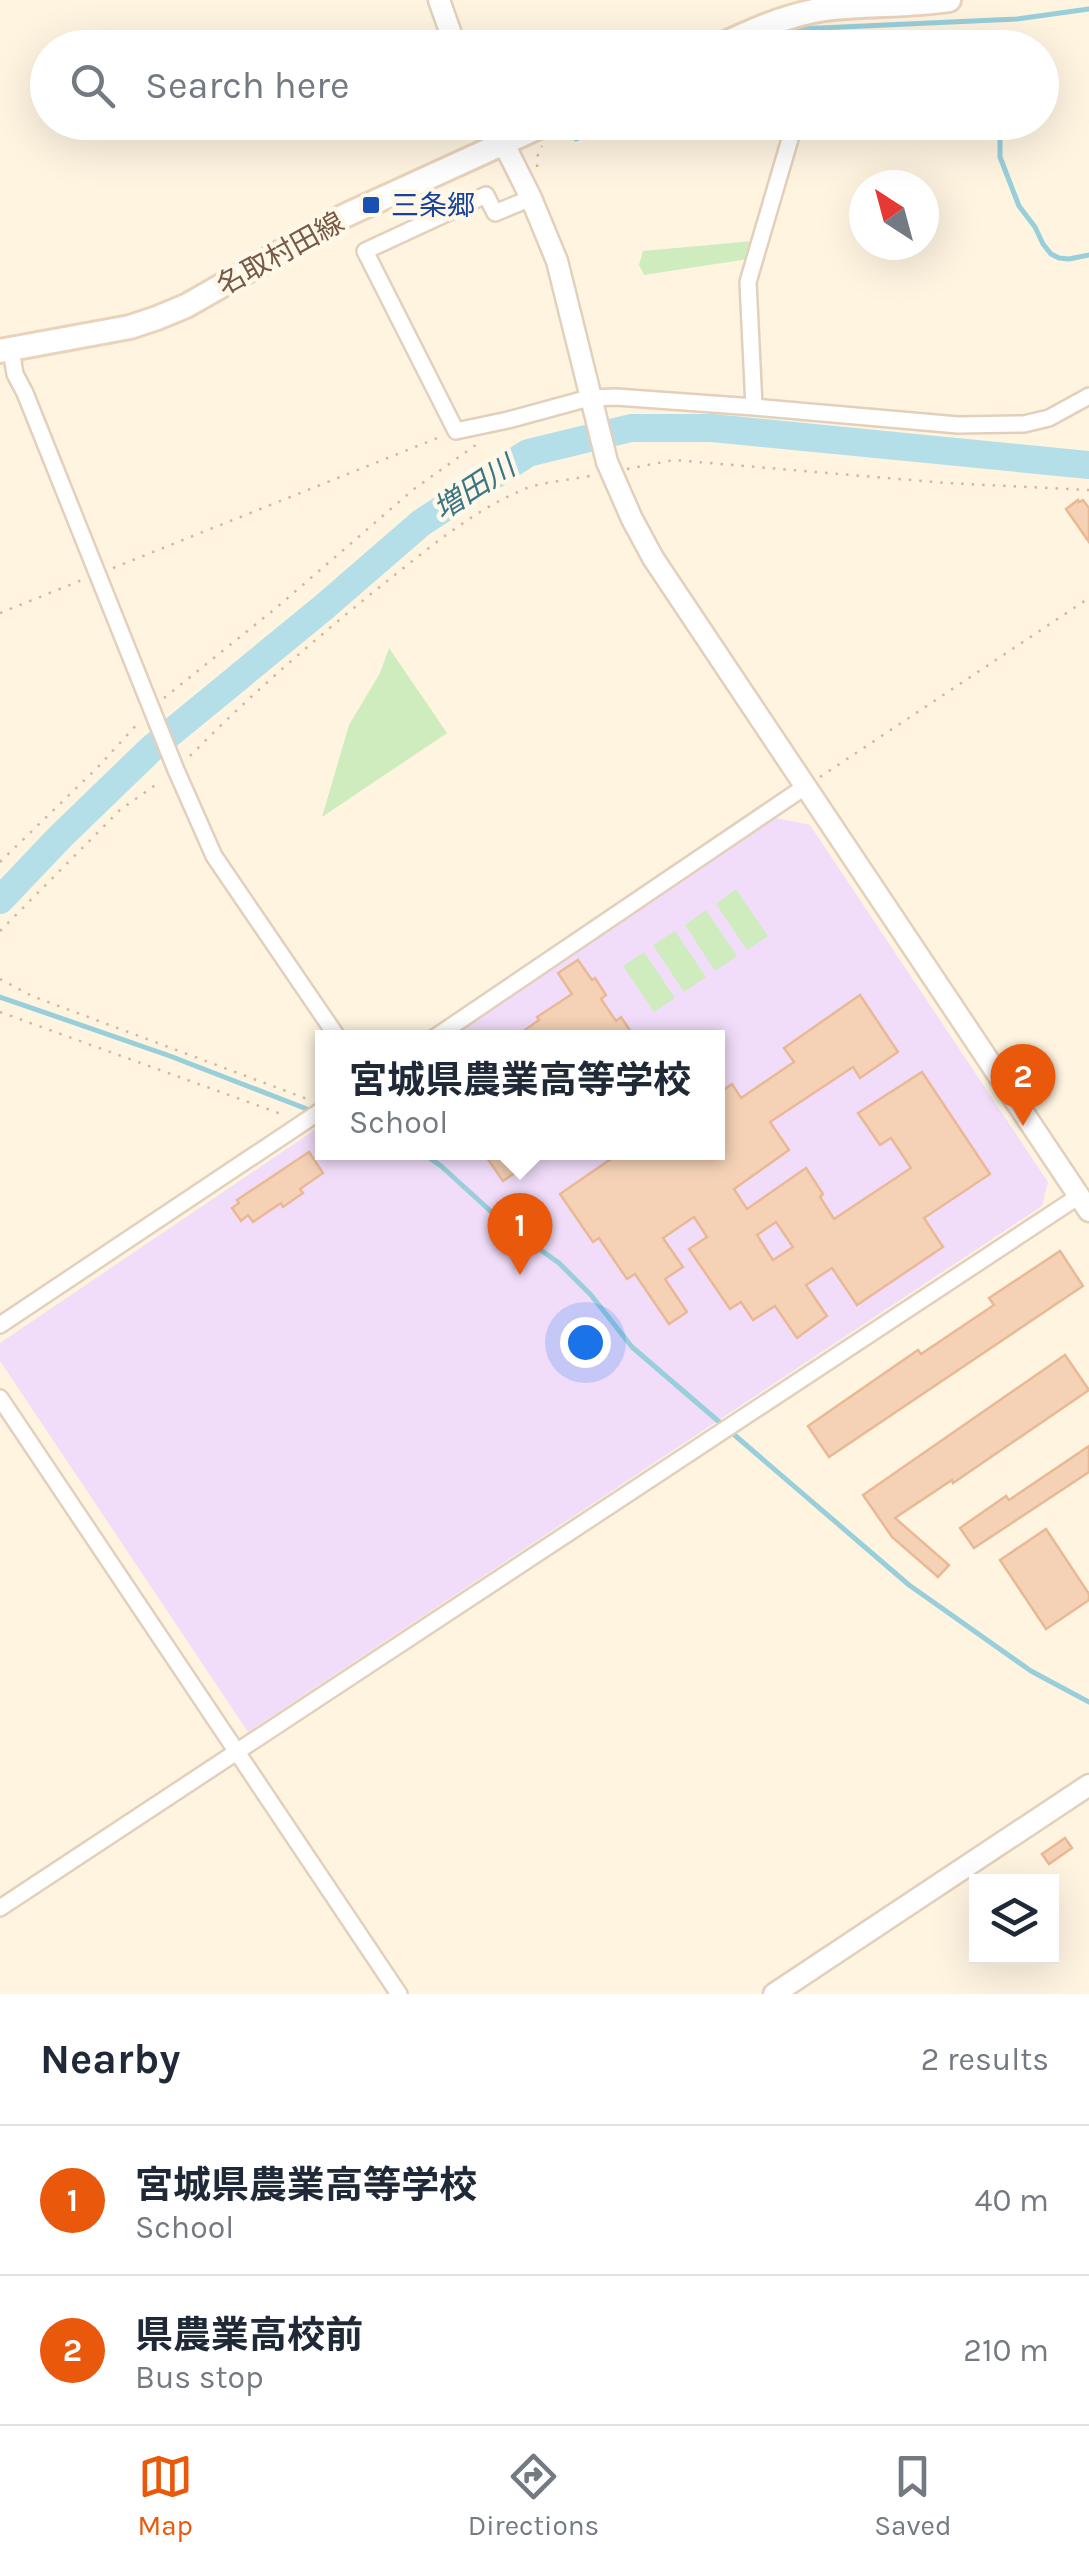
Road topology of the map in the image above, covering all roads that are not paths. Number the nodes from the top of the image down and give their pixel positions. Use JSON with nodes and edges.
{"nodes":[{"id":1,"x":439,"y":0,"type":"edge"},
{"id":2,"x":949,"y":0,"type":"edge"},
{"id":3,"x":785,"y":9,"type":"edge"},
{"id":4,"x":450,"y":30,"type":"edge"},
{"id":5,"x":747,"y":30,"type":"edge"},
{"id":6,"x":485,"y":140,"type":"edge"},
{"id":7,"x":502,"y":140,"type":"edge"},
{"id":8,"x":791,"y":140,"type":"edge"},
{"id":9,"x":531,"y":198,"type":"junction"},
{"id":10,"x":10,"y":359,"type":"edge"},
{"id":11,"x":1089,"y":396,"type":"edge"},
{"id":12,"x":592,"y":407,"type":"junction"},
{"id":13,"x":754,"y":407,"type":"junction"},
{"id":14,"x":806,"y":786,"type":"junction"},
{"id":15,"x":333,"y":1030,"type":"edge"},
{"id":16,"x":446,"y":1030,"type":"edge"},
{"id":17,"x":315,"y":1114,"type":"edge"},
{"id":18,"x":1086,"y":1199,"type":"edge"},
{"id":19,"x":0,"y":1324,"type":"edge"},
{"id":20,"x":0,"y":1398,"type":"edge"},
{"id":21,"x":236,"y":1752,"type":"junction"},
{"id":22,"x":1089,"y":1785,"type":"edge"},
{"id":23,"x":0,"y":1908,"type":"edge"},
{"id":24,"x":399,"y":1994,"type":"edge"},
{"id":25,"x":774,"y":1994,"type":"edge"}],
"edges":[{"from":1,"to":4,"type":"street"},
{"from":2,"to":3,"type":"main road"},
{"from":3,"to":5,"type":"main road"},
{"from":6,"to":10,"type":"main road","name":"名取村田線"},
{"from":7,"to":9,"type":"street"},
{"from":8,"to":13,"type":"street"},
{"from":9,"to":12,"type":"street"},
{"from":9,"to":12,"type":"street"},
{"from":10,"to":15,"type":"street"},
{"from":11,"to":13,"type":"street"},
{"from":12,"to":13,"type":"street"},
{"from":12,"to":14,"type":"street"},
{"from":14,"to":16,"type":"street"},
{"from":14,"to":18,"type":"street"},
{"from":17,"to":19,"type":"street"},
{"from":18,"to":21,"type":"street"},
{"from":20,"to":21,"type":"street"},
{"from":21,"to":23,"type":"street"},
{"from":21,"to":24,"type":"street"},
{"from":22,"to":25,"type":"street"}]}
